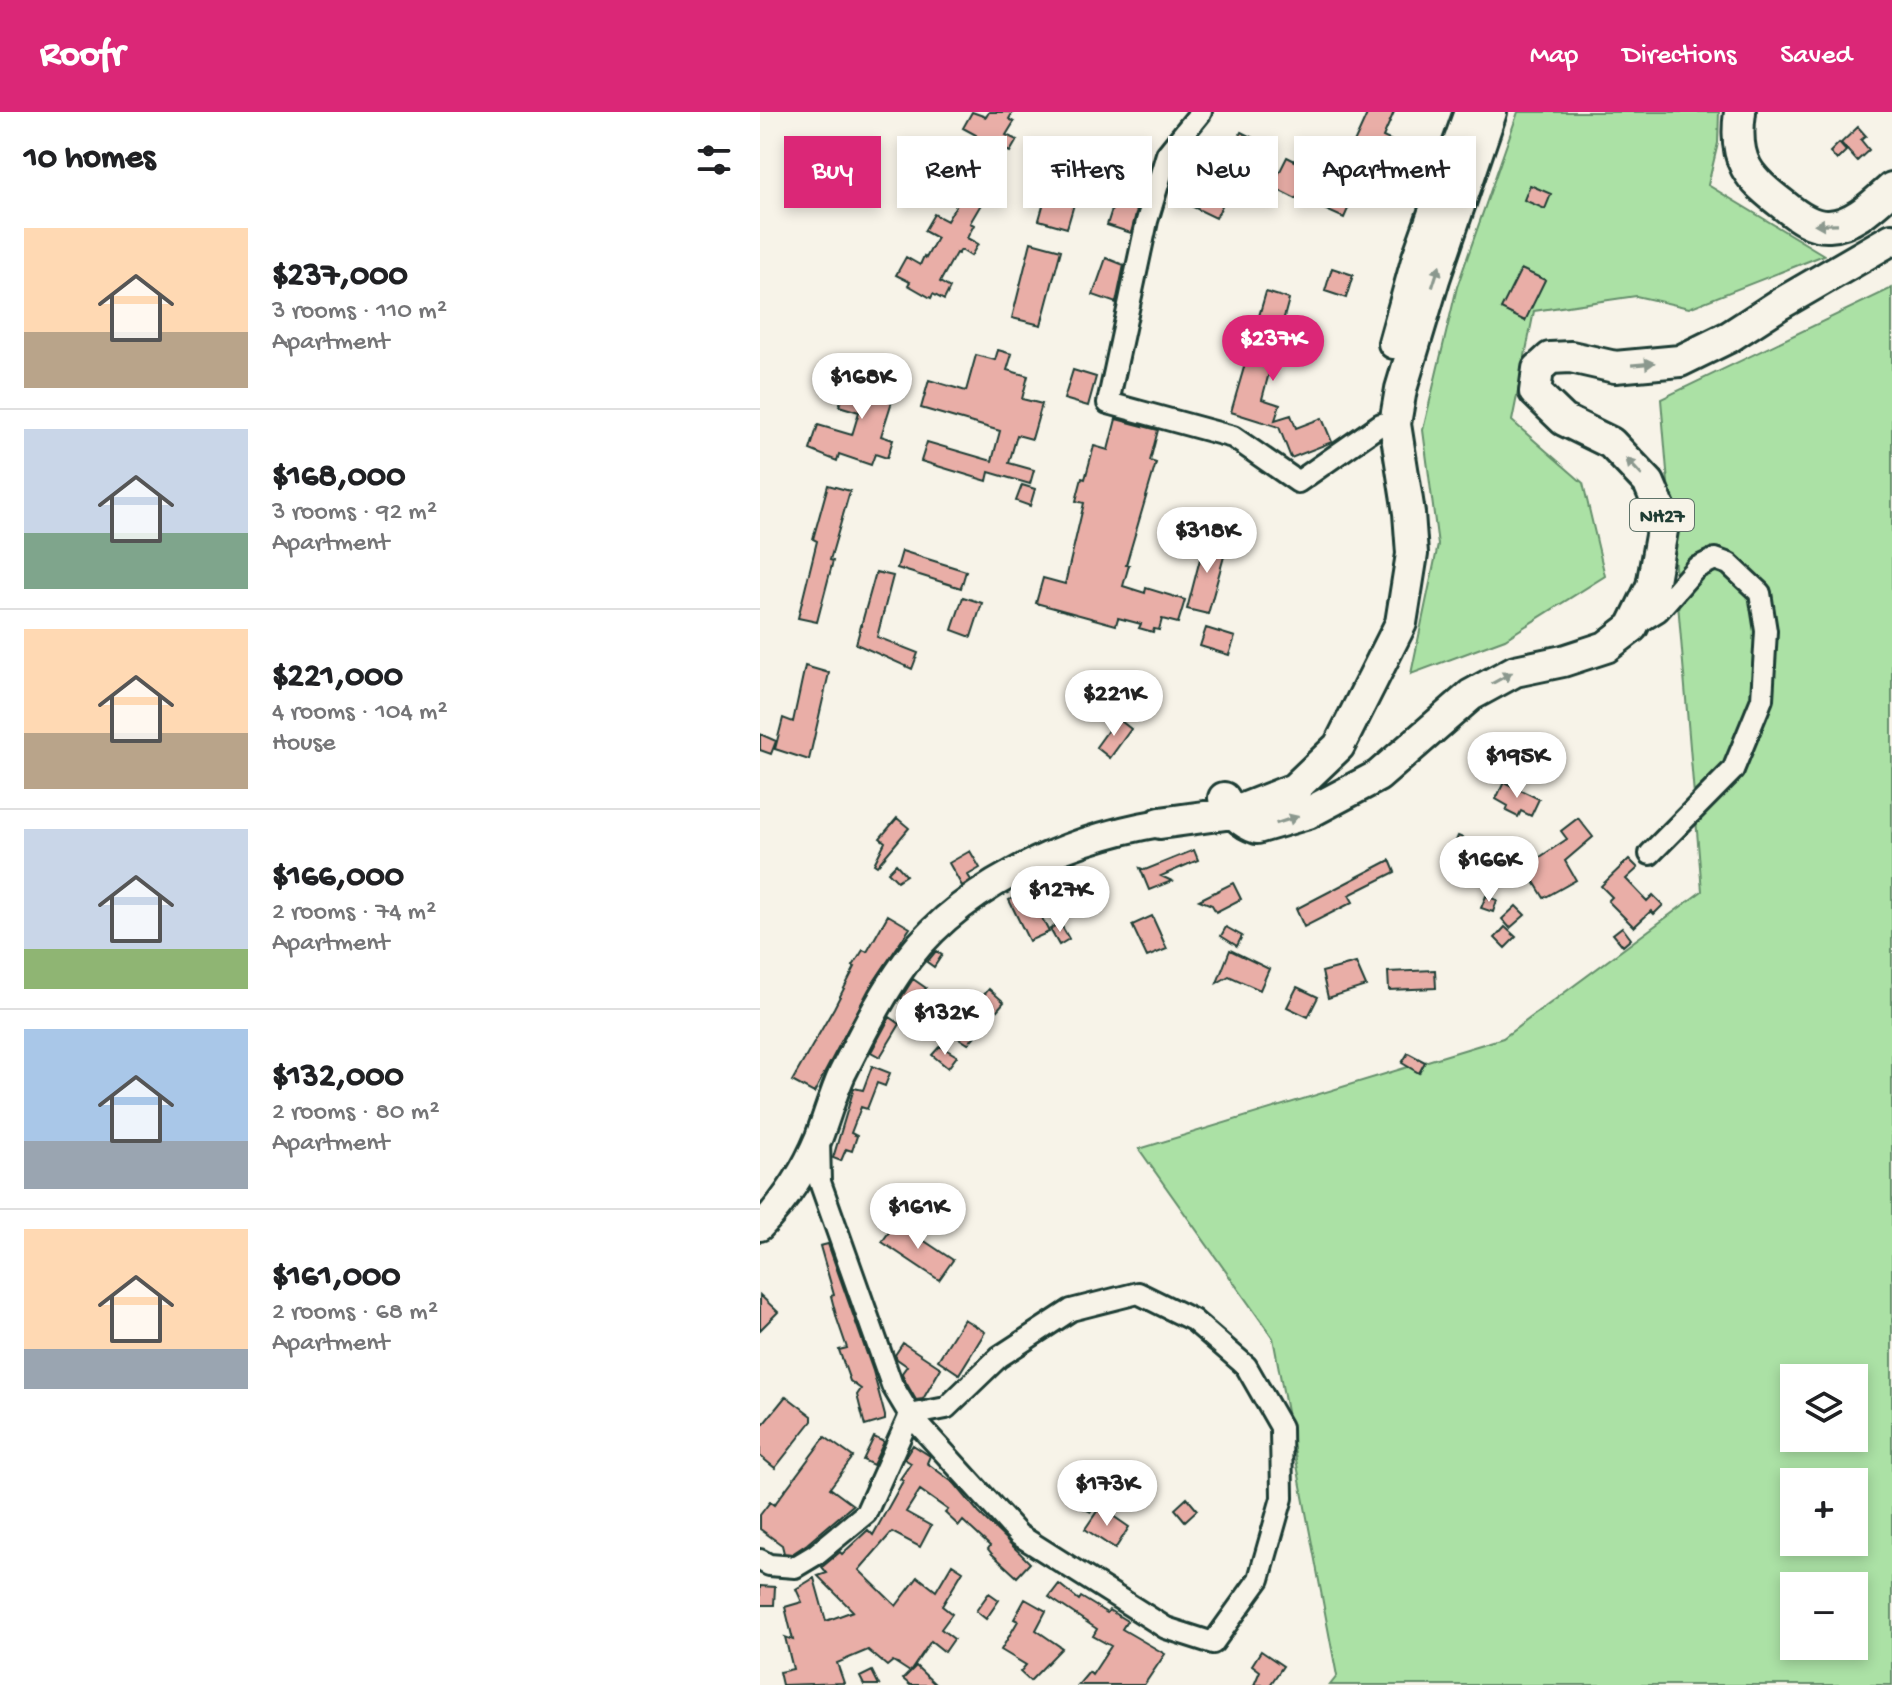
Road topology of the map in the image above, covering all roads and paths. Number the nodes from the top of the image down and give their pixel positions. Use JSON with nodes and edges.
{"nodes":[{"id":1,"x":1201,"y":112,"type":"edge"},
{"id":2,"x":1470,"y":112,"type":"edge"},
{"id":3,"x":1491,"y":112,"type":"edge"},
{"id":4,"x":1740,"y":112,"type":"edge"},
{"id":5,"x":1892,"y":188,"type":"edge"},
{"id":6,"x":1892,"y":239,"type":"edge"},
{"id":7,"x":1392,"y":386,"type":"junction"},
{"id":8,"x":1381,"y":424,"type":"junction"},
{"id":9,"x":1632,"y":627,"type":"junction"},
{"id":10,"x":1228,"y":806,"type":"junction"},
{"id":11,"x":1160,"y":823,"type":"joint"},
{"id":12,"x":1650,"y":854,"type":"dead end"},
{"id":13,"x":819,"y":1137,"type":"junction"},
{"id":14,"x":760,"y":1227,"type":"edge"},
{"id":15,"x":910,"y":1415,"type":"junction"},
{"id":16,"x":760,"y":1560,"type":"edge"}],
"edges":[{"from":1,"to":8,"type":"street"},
{"from":2,"to":7,"type":"highway","number":"NH27"},
{"from":7,"to":3,"type":"highway","number":"NH27","one_way":true},
{"from":5,"to":4,"type":"highway","one_way":true},
{"from":9,"to":6,"type":"highway","number":"NH27","one_way":true},
{"from":7,"to":8,"type":"highway","number":"NH27"},
{"from":7,"to":10,"type":"highway","number":"NH27"},
{"from":8,"to":10,"type":"highway","number":"NH27"},
{"from":10,"to":9,"type":"highway","number":"NH27","one_way":true},
{"from":9,"to":12,"type":"street"},
{"from":10,"to":11,"type":"highway","number":"NH27"},
{"from":11,"to":13,"type":"main road"},
{"from":13,"to":14,"type":"main road"},
{"from":13,"to":15,"type":"street"},
{"from":15,"to":15,"type":"street"},
{"from":15,"to":16,"type":"street"}]}
